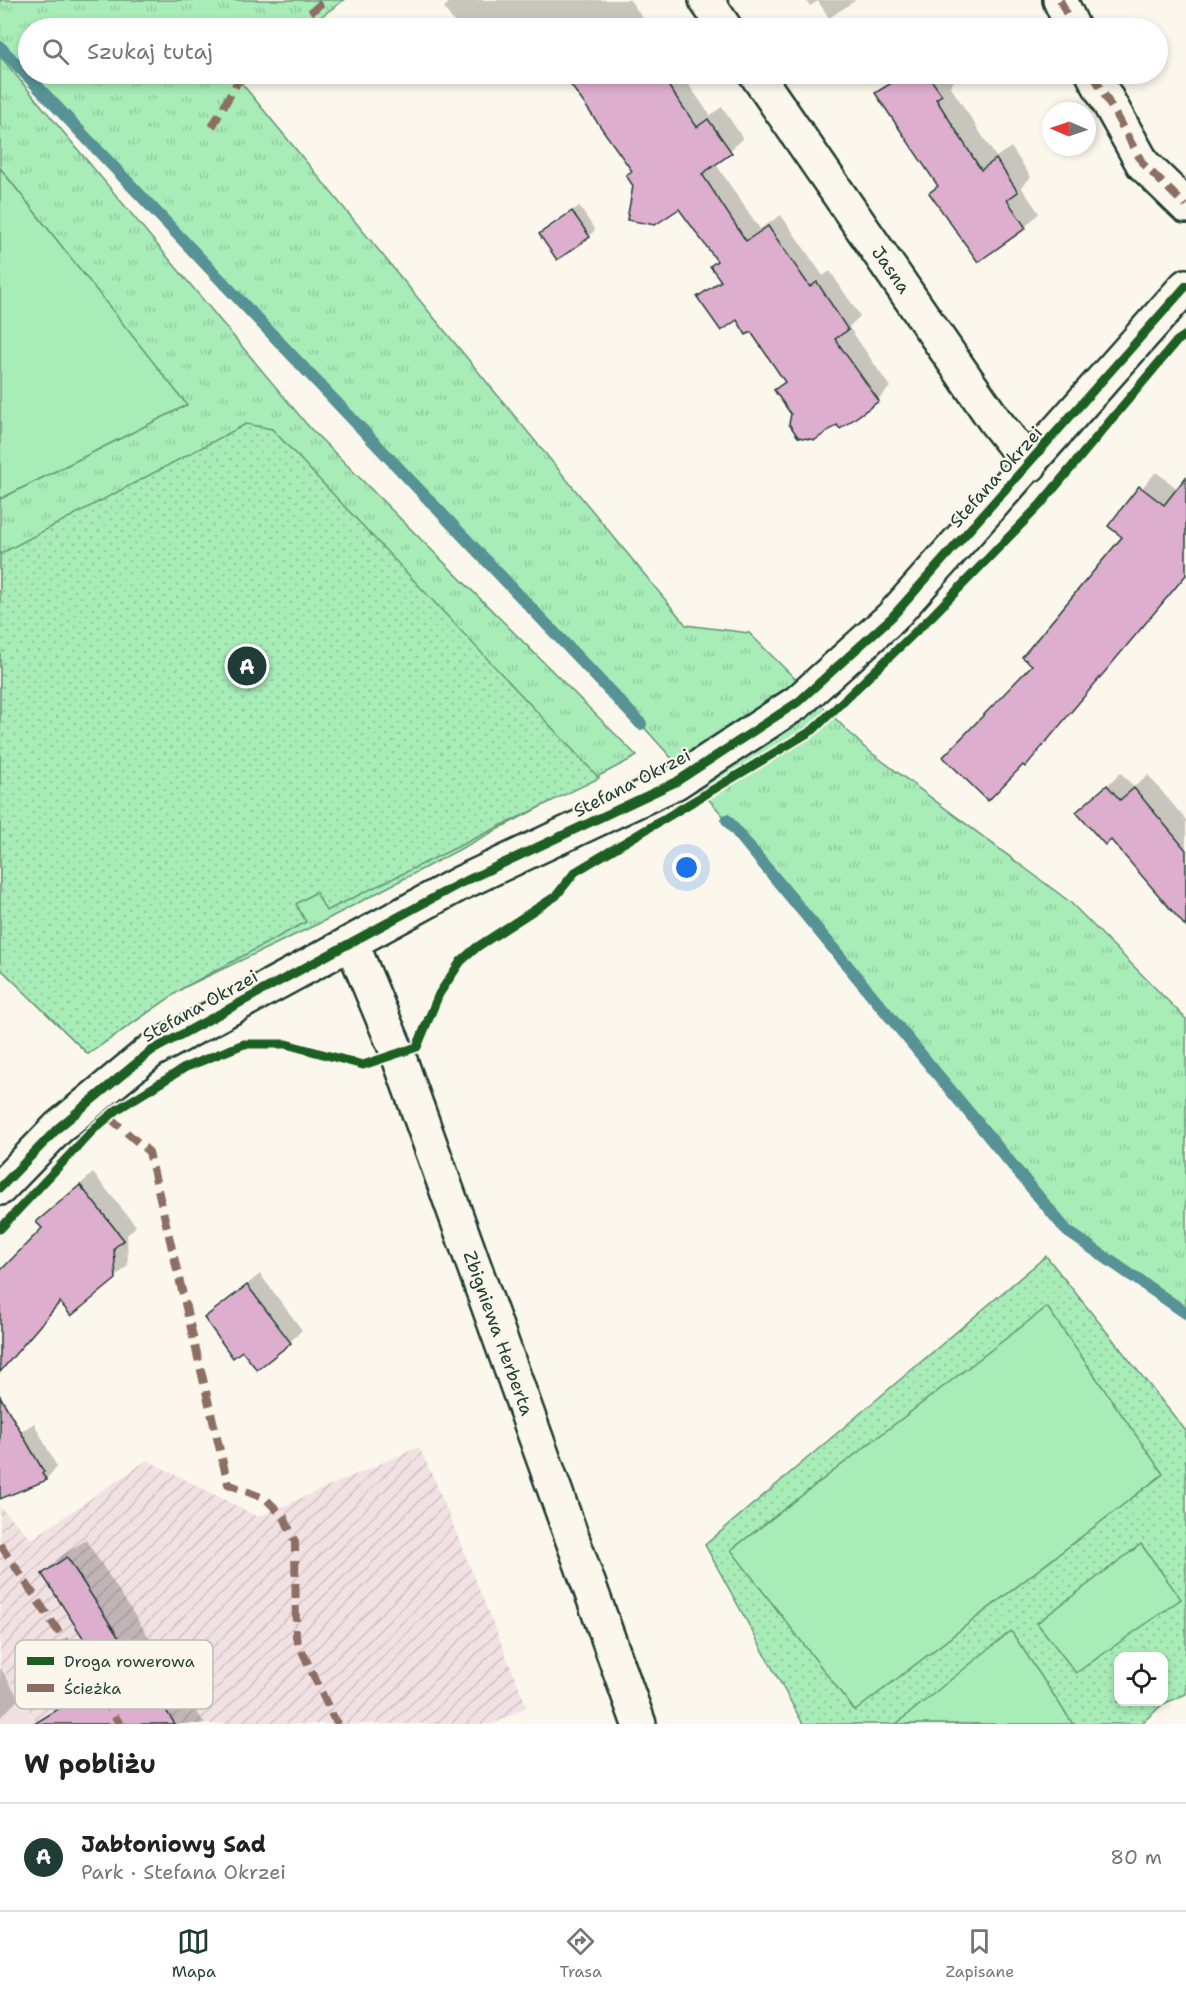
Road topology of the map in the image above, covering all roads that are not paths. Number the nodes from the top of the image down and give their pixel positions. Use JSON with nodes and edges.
{"nodes":[{"id":1,"x":706,"y":0,"type":"edge"},
{"id":2,"x":1060,"y":0,"type":"edge"},
{"id":3,"x":718,"y":18,"type":"edge"},
{"id":4,"x":1068,"y":18,"type":"edge"},
{"id":5,"x":763,"y":84,"type":"edge"},
{"id":6,"x":1099,"y":84,"type":"edge"},
{"id":7,"x":1186,"y":206,"type":"edge"},
{"id":8,"x":1186,"y":286,"type":"edge"},
{"id":9,"x":1030,"y":465,"type":"junction"},
{"id":10,"x":352,"y":944,"type":"junction"},
{"id":11,"x":0,"y":1188,"type":"edge"},
{"id":12,"x":639,"y":1724,"type":"edge"}],
"edges":[{"from":1,"to":3,"type":"street"},
{"from":2,"to":4,"type":"street"},
{"from":5,"to":9,"type":"street","name":"Jasna"},
{"from":6,"to":7,"type":"street"},
{"from":8,"to":9,"type":"street","name":"Stefana Okrzei"},
{"from":9,"to":10,"type":"street","name":"Stefana Okrzei"},
{"from":10,"to":11,"type":"street","name":"Stefana Okrzei"},
{"from":10,"to":12,"type":"street","name":"Zbigniewa Herberta"}]}
